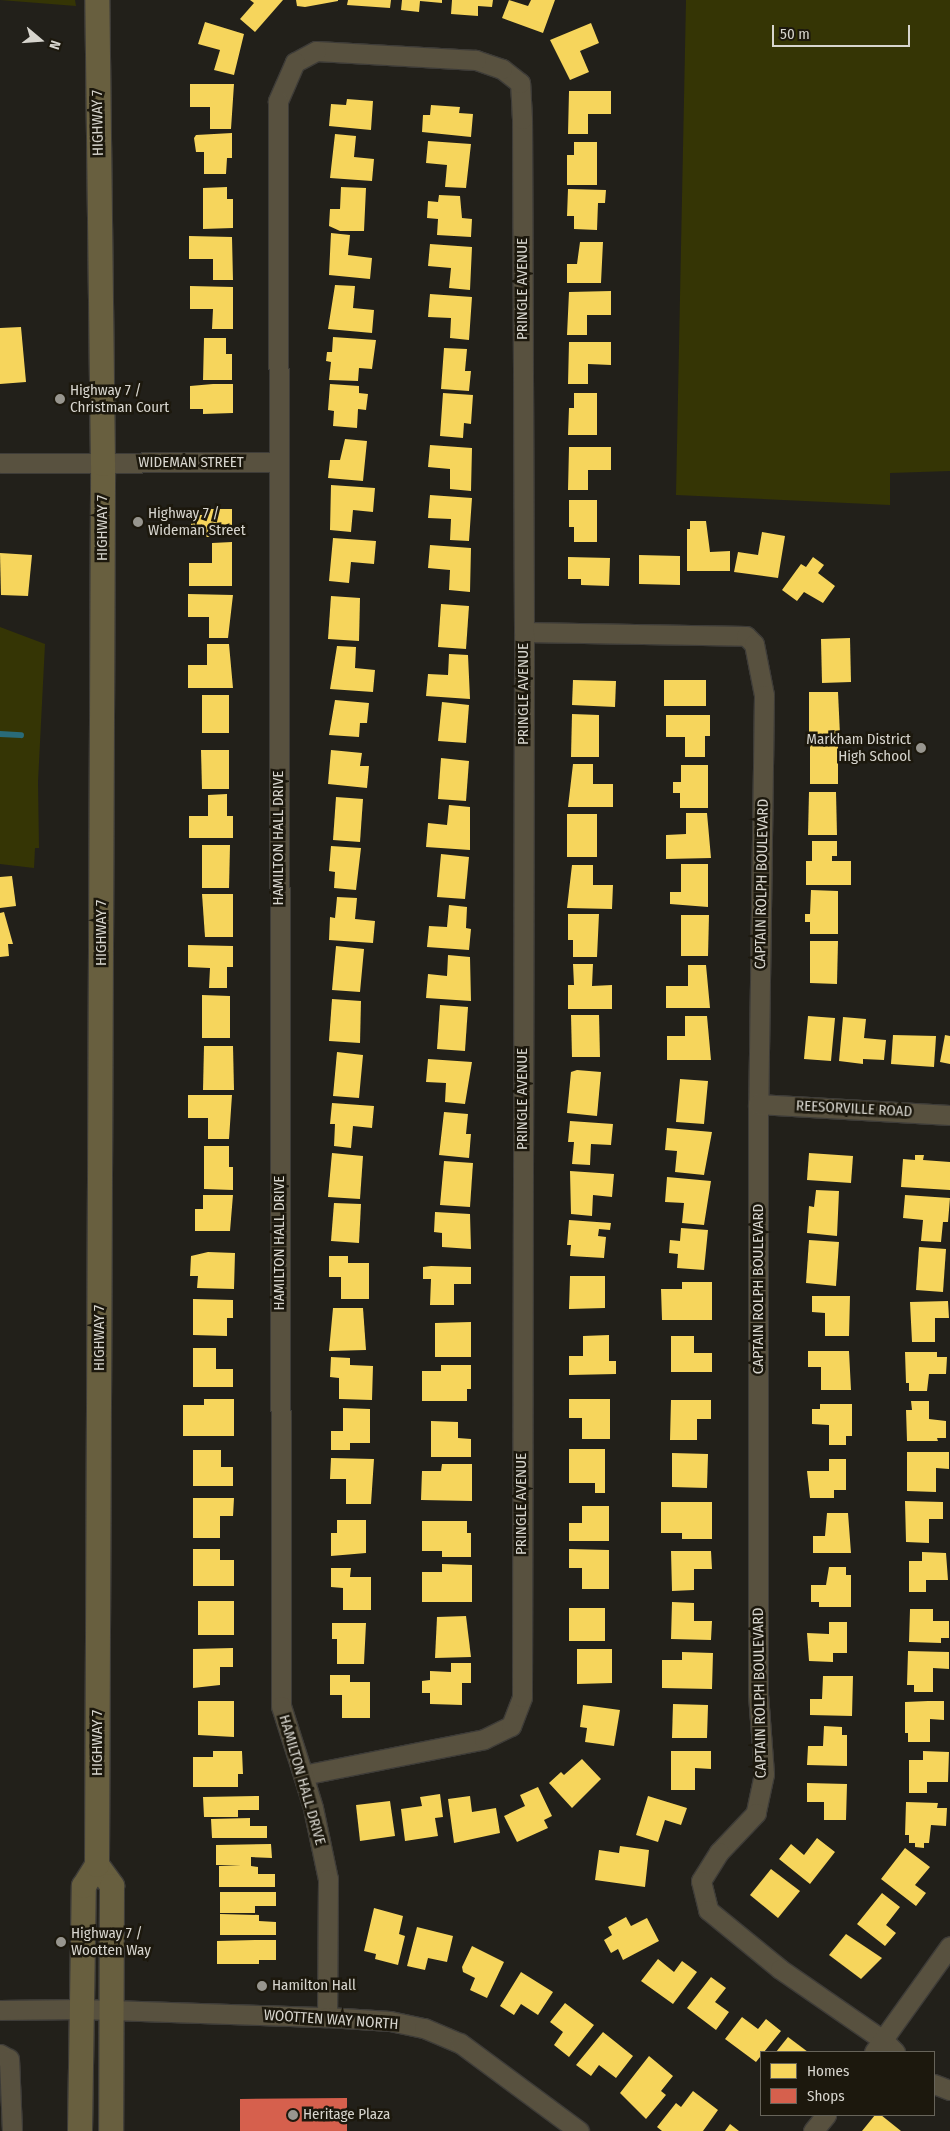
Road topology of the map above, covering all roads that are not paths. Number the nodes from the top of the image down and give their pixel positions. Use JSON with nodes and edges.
{"nodes":[{"id":1,"x":97,"y":0,"type":"edge"},
{"id":2,"x":279,"y":462,"type":"junction"},
{"id":3,"x":0,"y":463,"type":"edge"},
{"id":4,"x":103,"y":464,"type":"junction"},
{"id":5,"x":524,"y":632,"type":"junction"},
{"id":6,"x":758,"y":1104,"type":"junction"},
{"id":7,"x":950,"y":1115,"type":"edge"},
{"id":8,"x":303,"y":1775,"type":"junction"},
{"id":9,"x":97,"y":1865,"type":"junction"},
{"id":10,"x":950,"y":1946,"type":"edge"},
{"id":11,"x":81,"y":2009,"type":"junction"},
{"id":12,"x":0,"y":2010,"type":"edge"},
{"id":13,"x":112,"y":2011,"type":"junction"},
{"id":14,"x":327,"y":2017,"type":"junction"},
{"id":15,"x":884,"y":2048,"type":"edge"},
{"id":16,"x":0,"y":2054,"type":"edge"},
{"id":17,"x":935,"y":2084,"type":"edge"},
{"id":18,"x":950,"y":2090,"type":"edge"},
{"id":19,"x":825,"y":2116,"type":"edge"},
{"id":20,"x":12,"y":2131,"type":"edge"},
{"id":21,"x":80,"y":2131,"type":"edge"},
{"id":22,"x":111,"y":2131,"type":"edge"},
{"id":23,"x":579,"y":2131,"type":"edge"},
{"id":24,"x":813,"y":2131,"type":"edge"}],
"edges":[{"from":1,"to":4,"type":"main road","name":"HIGHWAY 7"},
{"from":2,"to":4,"type":"street","name":"WIDEMAN STREET"},
{"from":2,"to":5,"type":"street","name":"PRINGLE AVENUE"},
{"from":2,"to":8,"type":"street","name":"HAMILTON HALL DRIVE"},
{"from":3,"to":4,"type":"street","name":"WIDEMAN STREET"},
{"from":4,"to":9,"type":"main road","name":"HIGHWAY 7"},
{"from":5,"to":6,"type":"street","name":"CAPTAIN ROLPH BOULEVARD"},
{"from":5,"to":8,"type":"street","name":"PRINGLE AVENUE"},
{"from":6,"to":7,"type":"street","name":"REESORVILLE ROAD"},
{"from":6,"to":15,"type":"street","name":"CAPTAIN ROLPH BOULEVARD"},
{"from":8,"to":14,"type":"street","name":"HAMILTON HALL DRIVE"},
{"from":9,"to":11,"type":"main road"},
{"from":9,"to":13,"type":"main road"},
{"from":10,"to":15,"type":"street"},
{"from":11,"to":12,"type":"street","name":"WOOTTEN WAY NORTH"},
{"from":11,"to":13,"type":"street","name":"WOOTTEN WAY NORTH"},
{"from":11,"to":21,"type":"main road"},
{"from":13,"to":14,"type":"street","name":"WOOTTEN WAY NORTH"},
{"from":13,"to":22,"type":"main road"},
{"from":14,"to":23,"type":"street","name":"WOOTTEN WAY NORTH"},
{"from":16,"to":20,"type":"street"},
{"from":17,"to":18,"type":"street"},
{"from":19,"to":24,"type":"street"}]}
